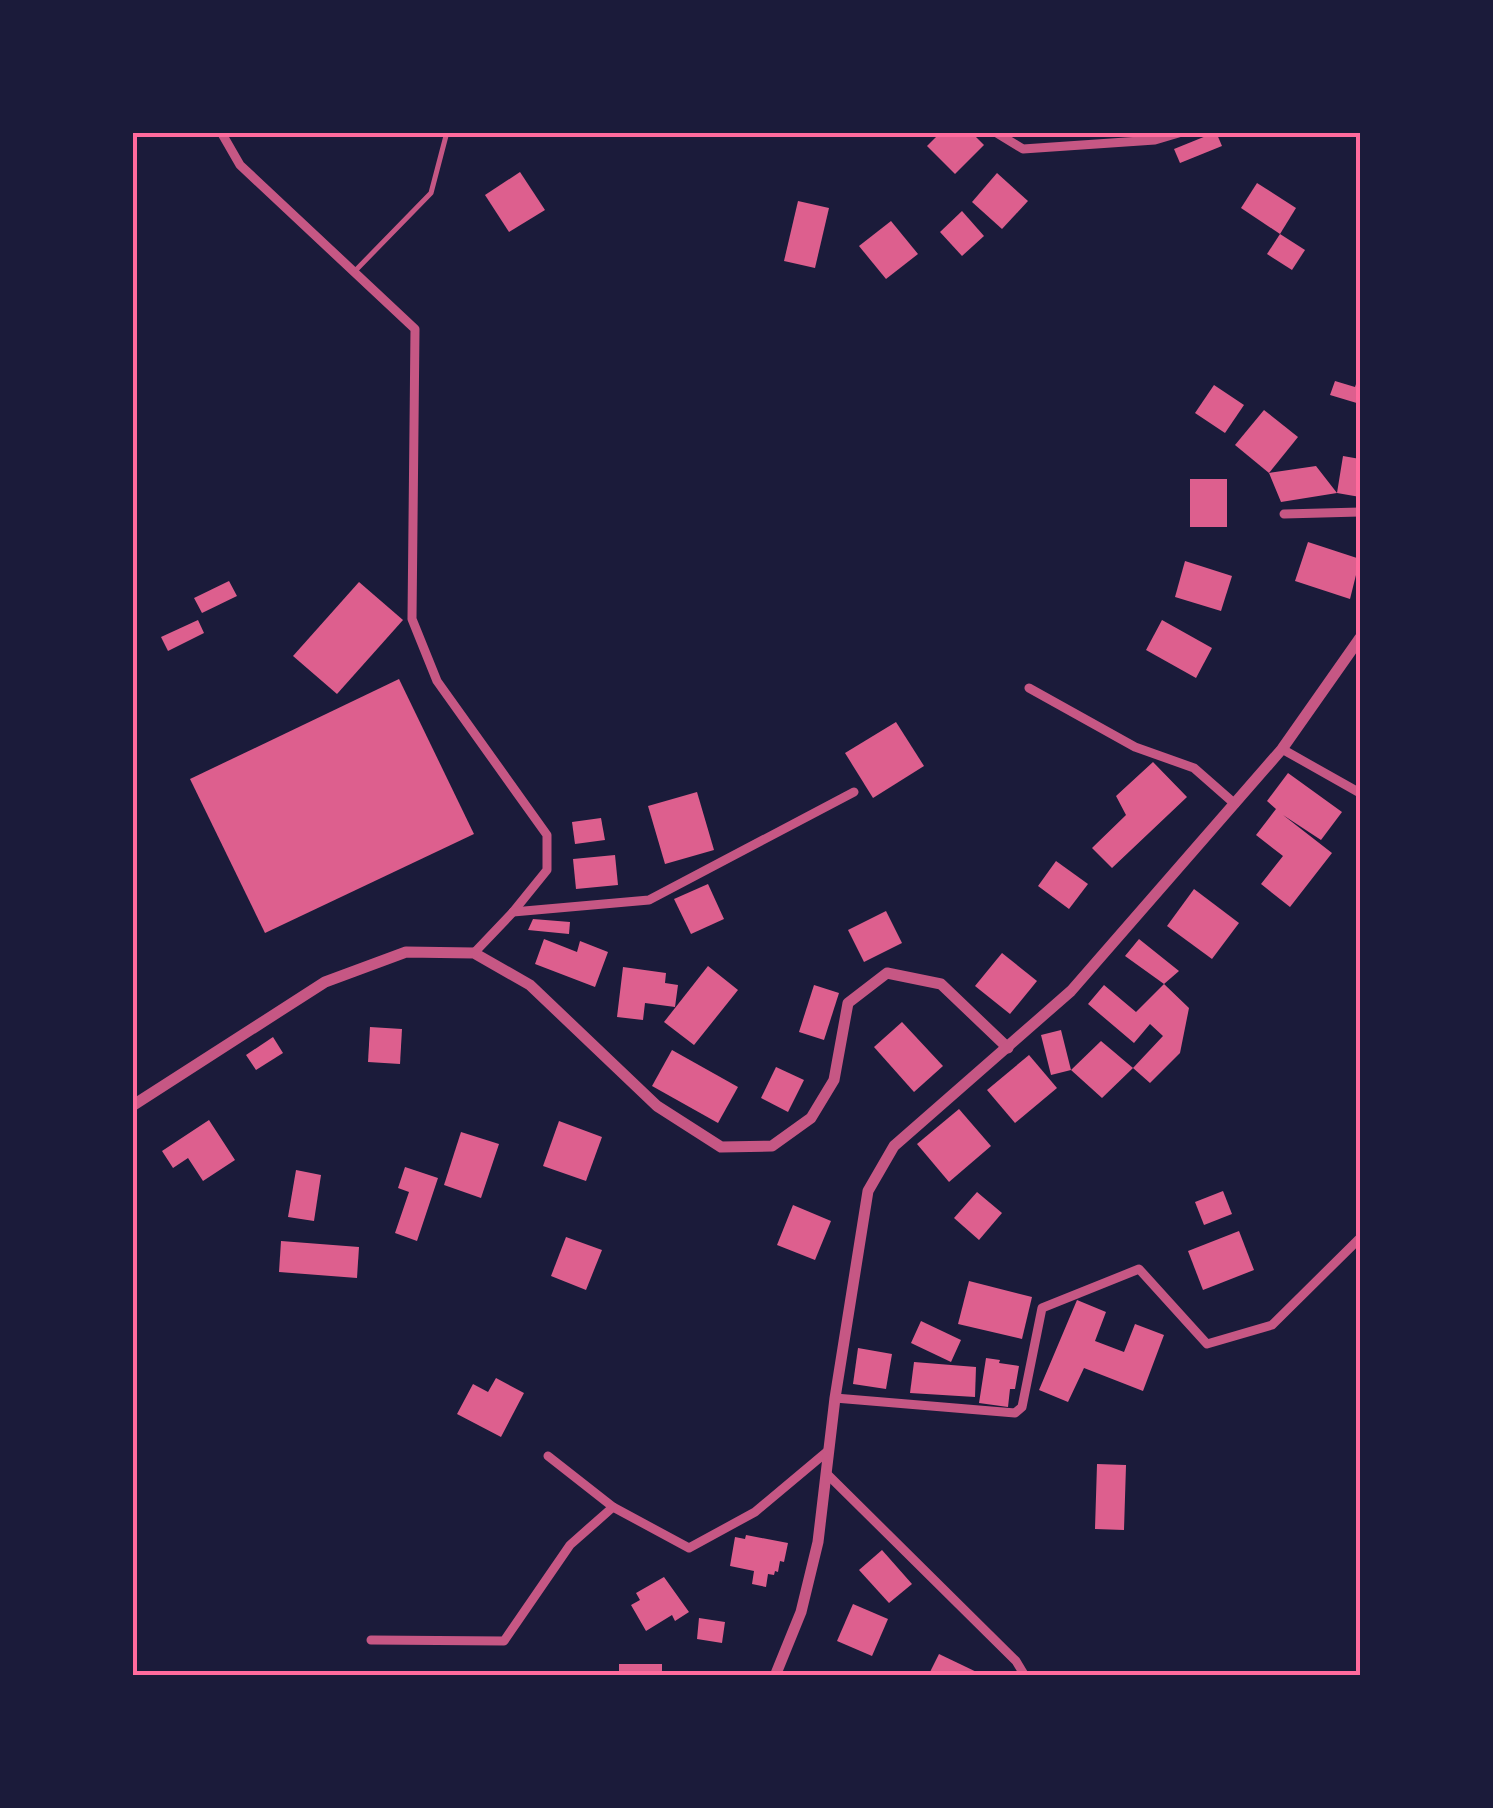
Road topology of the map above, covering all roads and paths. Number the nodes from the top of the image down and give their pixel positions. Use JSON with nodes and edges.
{"nodes":[{"id":1,"x":221,"y":132,"type":"edge"},
{"id":2,"x":447,"y":132,"type":"edge"},
{"id":3,"x":996,"y":132,"type":"edge"},
{"id":4,"x":1182,"y":132,"type":"edge"},
{"id":5,"x":1154,"y":136,"type":"edge"},
{"id":6,"x":354,"y":272,"type":"junction"},
{"id":7,"x":1360,"y":512,"type":"edge"},
{"id":8,"x":1284,"y":514,"type":"dead end"},
{"id":9,"x":1360,"y":638,"type":"edge"},
{"id":10,"x":1030,"y":688,"type":"dead end"},
{"id":11,"x":1282,"y":749,"type":"junction"},
{"id":12,"x":854,"y":792,"type":"dead end"},
{"id":13,"x":1360,"y":793,"type":"edge"},
{"id":14,"x":1235,"y":804,"type":"junction"},
{"id":15,"x":513,"y":912,"type":"junction"},
{"id":16,"x":474,"y":952,"type":"junction"},
{"id":17,"x":1008,"y":1048,"type":"junction"},
{"id":18,"x":132,"y":1106,"type":"edge"},
{"id":19,"x":1360,"y":1238,"type":"edge"},
{"id":20,"x":835,"y":1398,"type":"junction"},
{"id":21,"x":829,"y":1450,"type":"junction"},
{"id":22,"x":548,"y":1456,"type":"dead end"},
{"id":23,"x":826,"y":1473,"type":"junction"},
{"id":24,"x":613,"y":1507,"type":"junction"},
{"id":25,"x":371,"y":1640,"type":"dead end"},
{"id":26,"x":775,"y":1676,"type":"edge"},
{"id":27,"x":1026,"y":1676,"type":"edge"}],
"edges":[{"from":1,"to":6,"type":"street"},
{"from":2,"to":6,"type":"lane"},
{"from":3,"to":5,"type":"street"},
{"from":4,"to":5,"type":"street"},
{"from":6,"to":15,"type":"street"},
{"from":7,"to":8,"type":"street"},
{"from":9,"to":11,"type":"street"},
{"from":10,"to":14,"type":"street"},
{"from":11,"to":13,"type":"street"},
{"from":11,"to":14,"type":"street"},
{"from":12,"to":15,"type":"street"},
{"from":14,"to":17,"type":"street"},
{"from":15,"to":16,"type":"street"},
{"from":16,"to":17,"type":"street"},
{"from":16,"to":18,"type":"street"},
{"from":17,"to":20,"type":"street"},
{"from":19,"to":20,"type":"street"},
{"from":20,"to":21,"type":"street"},
{"from":21,"to":23,"type":"street"},
{"from":21,"to":24,"type":"street"},
{"from":22,"to":24,"type":"street"},
{"from":23,"to":26,"type":"street"},
{"from":23,"to":27,"type":"street"},
{"from":24,"to":25,"type":"street"}]}
